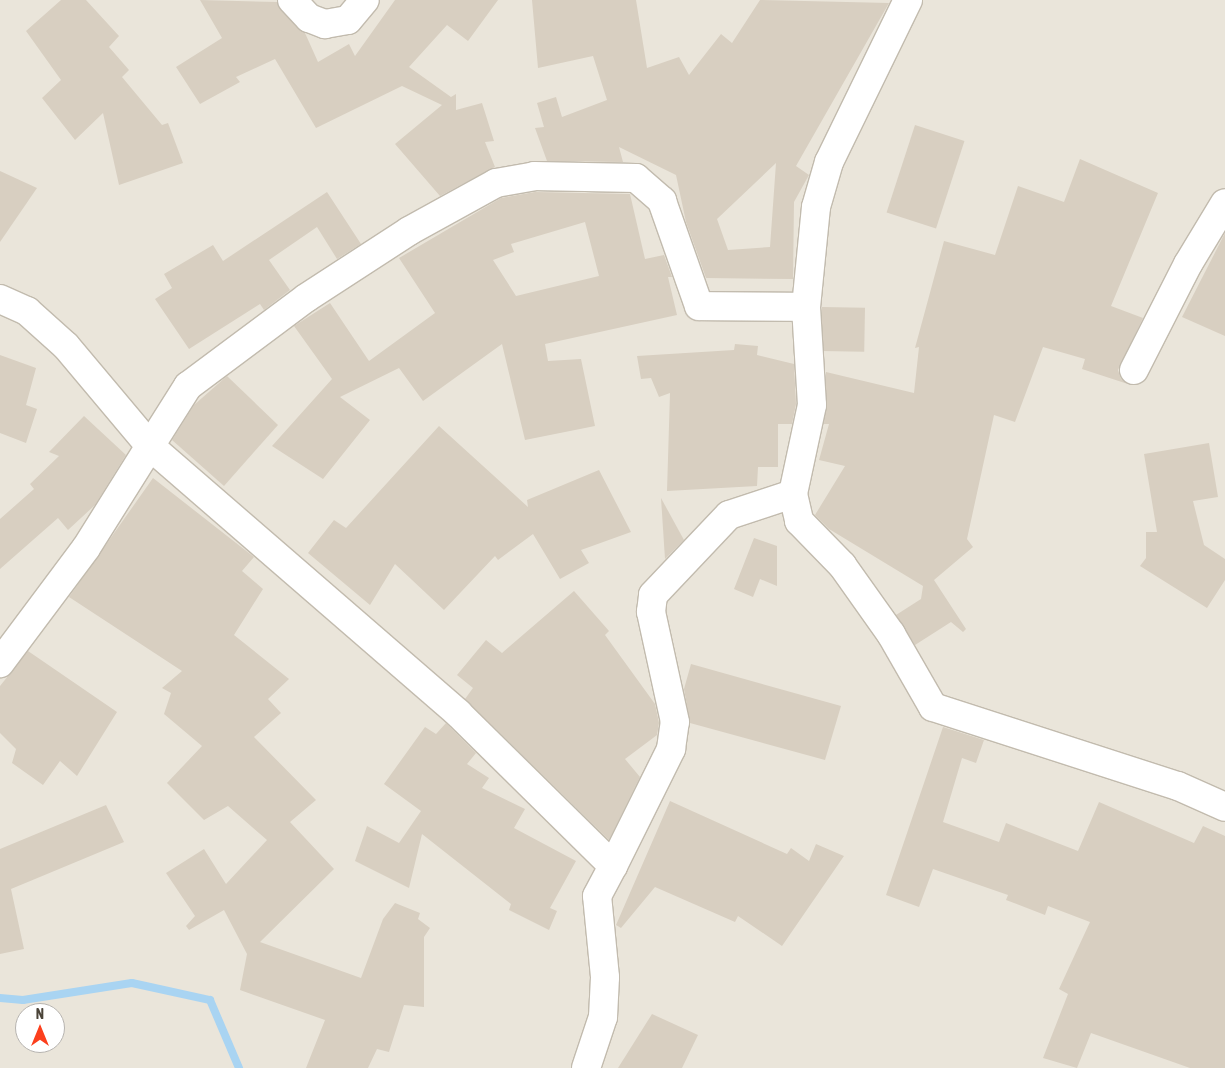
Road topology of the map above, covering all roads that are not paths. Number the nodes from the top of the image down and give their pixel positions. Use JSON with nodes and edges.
{"nodes":[{"id":1,"x":292,"y":0,"type":"edge"},
{"id":2,"x":364,"y":0,"type":"edge"},
{"id":3,"x":908,"y":0,"type":"edge"},
{"id":4,"x":1225,"y":203,"type":"edge"},
{"id":5,"x":0,"y":299,"type":"edge"},
{"id":6,"x":806,"y":307,"type":"junction"},
{"id":7,"x":1134,"y":370,"type":"dead end"},
{"id":8,"x":150,"y":446,"type":"junction"},
{"id":9,"x":793,"y":494,"type":"junction"},
{"id":10,"x":0,"y":663,"type":"edge"},
{"id":11,"x":1225,"y":807,"type":"edge"},
{"id":12,"x":613,"y":866,"type":"junction"},
{"id":13,"x":586,"y":1068,"type":"edge"}],
"edges":[{"from":1,"to":2,"type":"street"},
{"from":3,"to":6,"type":"street"},
{"from":4,"to":7,"type":"street"},
{"from":5,"to":8,"type":"street"},
{"from":6,"to":8,"type":"street"},
{"from":6,"to":9,"type":"street"},
{"from":8,"to":10,"type":"street"},
{"from":8,"to":12,"type":"street"},
{"from":9,"to":11,"type":"street"},
{"from":9,"to":12,"type":"street"},
{"from":12,"to":13,"type":"street"}]}
